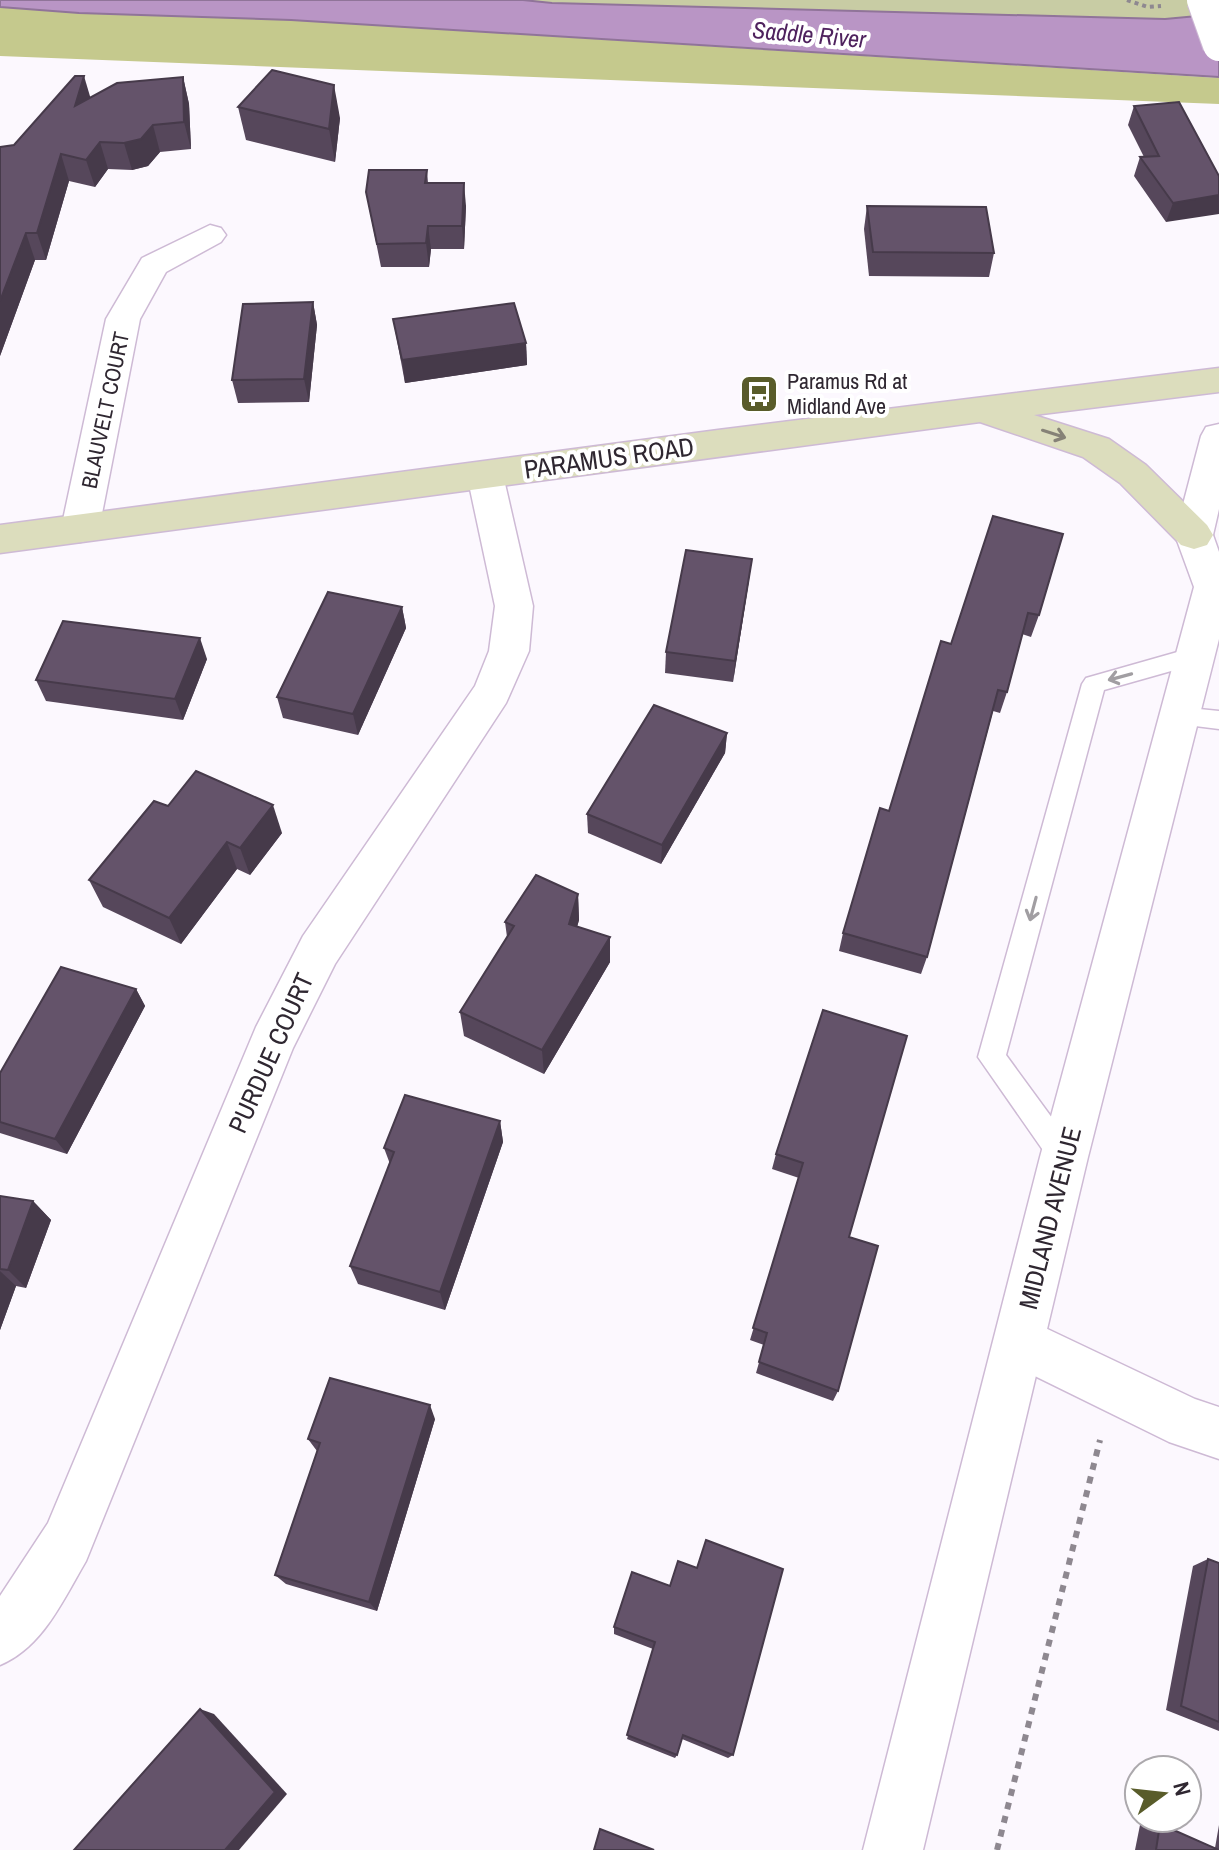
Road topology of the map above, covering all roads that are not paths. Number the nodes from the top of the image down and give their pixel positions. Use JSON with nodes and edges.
{"nodes":[{"id":1,"x":1203,"y":0,"type":"edge"},
{"id":2,"x":1219,"y":45,"type":"edge"},
{"id":3,"x":210,"y":235,"type":"dead end"},
{"id":4,"x":1219,"y":380,"type":"edge"},
{"id":5,"x":980,"y":410,"type":"junction"},
{"id":6,"x":1219,"y":436,"type":"edge"},
{"id":7,"x":485,"y":475,"type":"junction"},
{"id":8,"x":80,"y":529,"type":"junction"},
{"id":9,"x":1194,"y":535,"type":"junction"},
{"id":10,"x":0,"y":539,"type":"edge"},
{"id":11,"x":1217,"y":585,"type":"edge"},
{"id":12,"x":1195,"y":656,"type":"junction"},
{"id":13,"x":1199,"y":718,"type":"edge"},
{"id":14,"x":1064,"y":1157,"type":"junction"},
{"id":15,"x":1020,"y":1342,"type":"junction"},
{"id":16,"x":1219,"y":1433,"type":"edge"},
{"id":17,"x":0,"y":1637,"type":"edge"},
{"id":18,"x":893,"y":1850,"type":"edge"}],
"edges":[{"from":1,"to":2,"type":"street","bridge":true},
{"from":3,"to":8,"type":"street","name":"BLAUVELT COURT"},
{"from":4,"to":5,"type":"main road","name":"PARAMUS ROAD"},
{"from":5,"to":7,"type":"main road","name":"PARAMUS ROAD"},
{"from":5,"to":9,"type":"main road","one_way":true},
{"from":6,"to":9,"type":"street"},
{"from":7,"to":8,"type":"main road","name":"PARAMUS ROAD"},
{"from":7,"to":17,"type":"street","name":"PURDUE COURT"},
{"from":8,"to":10,"type":"main road","name":"PARAMUS ROAD"},
{"from":9,"to":11,"type":"street","name":"MIDLAND AVENUE"},
{"from":11,"to":12,"type":"street","name":"MIDLAND AVENUE"},
{"from":12,"to":13,"type":"street","name":"MIDLAND AVENUE"},
{"from":12,"to":14,"type":"lane","one_way":true},
{"from":13,"to":14,"type":"street","name":"MIDLAND AVENUE"},
{"from":14,"to":15,"type":"street","name":"MIDLAND AVENUE"},
{"from":15,"to":16,"type":"street"},
{"from":15,"to":18,"type":"street","name":"MIDLAND AVENUE"}]}
